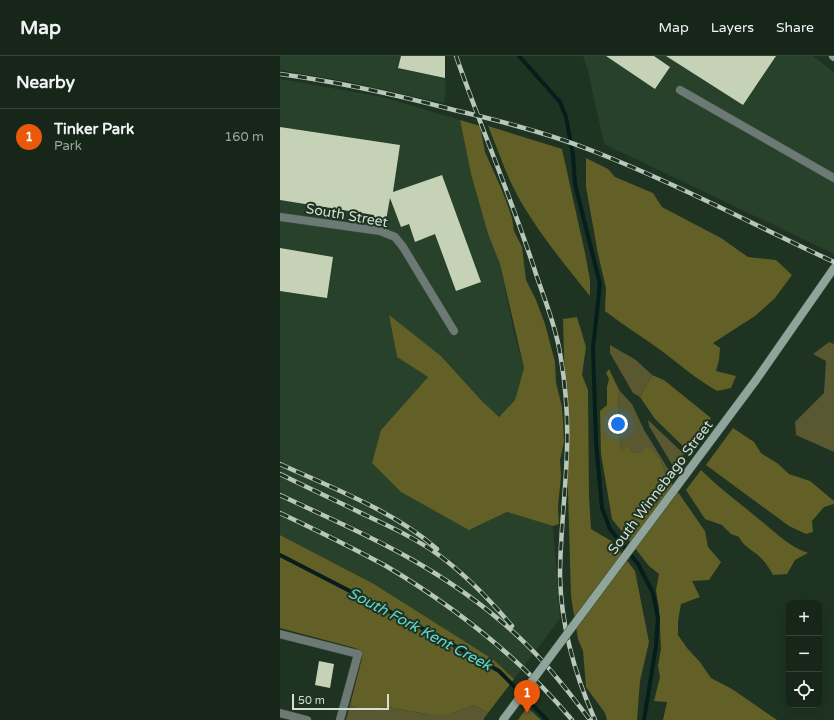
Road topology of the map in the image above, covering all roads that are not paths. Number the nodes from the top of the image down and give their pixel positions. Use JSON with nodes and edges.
{"nodes":[{"id":1,"x":680,"y":90,"type":"dead end"},
{"id":2,"x":834,"y":178,"type":"edge"},
{"id":3,"x":280,"y":216,"type":"edge"},
{"id":4,"x":834,"y":268,"type":"edge"},
{"id":5,"x":454,"y":331,"type":"dead end"},
{"id":6,"x":280,"y":634,"type":"edge"},
{"id":7,"x":280,"y":713,"type":"edge"},
{"id":8,"x":307,"y":720,"type":"edge"},
{"id":9,"x":340,"y":720,"type":"edge"},
{"id":10,"x":503,"y":720,"type":"edge"}],
"edges":[{"from":1,"to":2,"type":"street"},
{"from":3,"to":5,"type":"street","name":"South Street"},
{"from":4,"to":10,"type":"main road","name":"South Winnebago Street","bridge":true},
{"from":6,"to":9,"type":"street"},
{"from":7,"to":8,"type":"street"}]}
